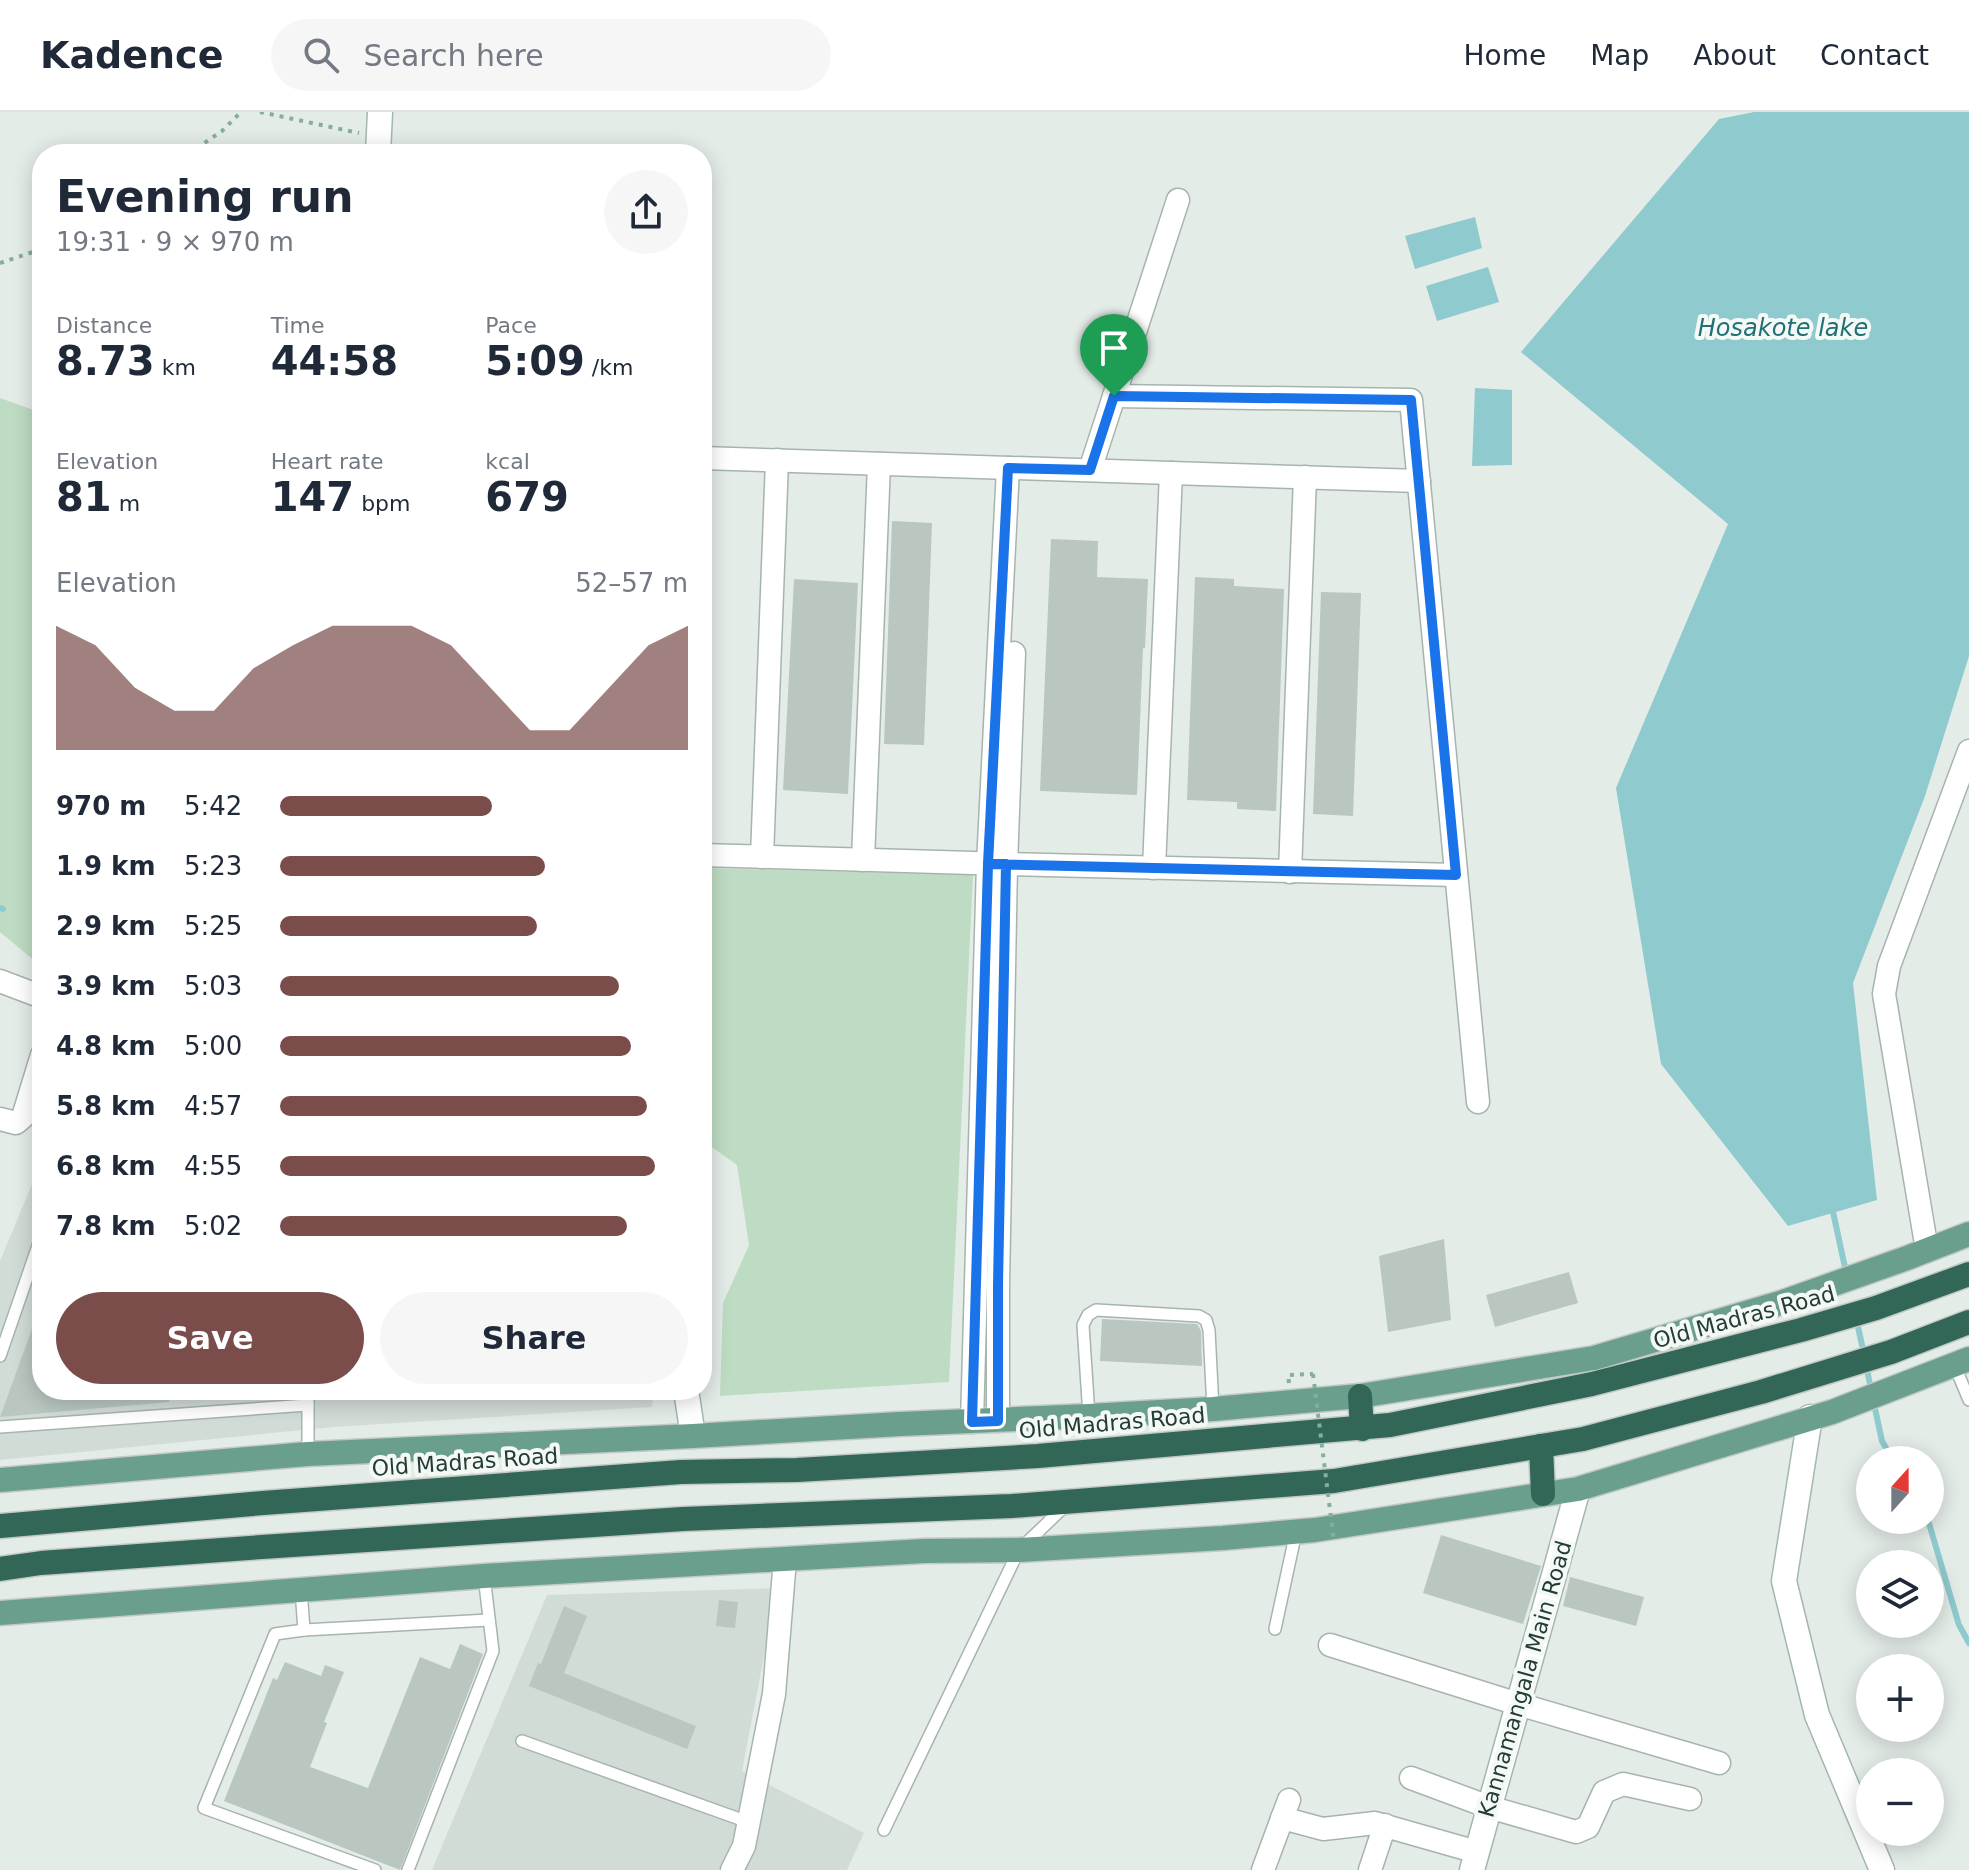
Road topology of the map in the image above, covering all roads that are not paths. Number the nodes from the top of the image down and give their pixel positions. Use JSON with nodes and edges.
{"nodes":[{"id":1,"x":380,"y":112,"type":"edge"},
{"id":2,"x":378,"y":144,"type":"edge"},
{"id":3,"x":1178,"y":200,"type":"dead end"},
{"id":4,"x":1114,"y":396,"type":"junction"},
{"id":5,"x":712,"y":458,"type":"edge"},
{"id":6,"x":777,"y":460,"type":"junction"},
{"id":7,"x":879,"y":464,"type":"junction"},
{"id":8,"x":1015,"y":468,"type":"junction"},
{"id":9,"x":1090,"y":470,"type":"junction"},
{"id":10,"x":1171,"y":473,"type":"junction"},
{"id":11,"x":1305,"y":477,"type":"junction"},
{"id":12,"x":1419,"y":481,"type":"junction"},
{"id":13,"x":1969,"y":751,"type":"edge"},
{"id":14,"x":712,"y":855,"type":"edge"},
{"id":15,"x":762,"y":857,"type":"junction"},
{"id":16,"x":863,"y":860,"type":"junction"},
{"id":17,"x":997,"y":864,"type":"junction"},
{"id":18,"x":1154,"y":868,"type":"junction"},
{"id":19,"x":1290,"y":872,"type":"junction"},
{"id":20,"x":1456,"y":875,"type":"junction"},
{"id":21,"x":0,"y":981,"type":"edge"},
{"id":22,"x":32,"y":993,"type":"edge"},
{"id":23,"x":32,"y":1088,"type":"edge"},
{"id":24,"x":1478,"y":1102,"type":"dead end"},
{"id":25,"x":0,"y":1119,"type":"edge"},
{"id":26,"x":1969,"y":1234,"type":"edge"},
{"id":27,"x":1917,"y":1254,"type":"junction"},
{"id":28,"x":32,"y":1263,"type":"edge"},
{"id":29,"x":1969,"y":1274,"type":"edge"},
{"id":30,"x":1969,"y":1322,"type":"edge"},
{"id":31,"x":0,"y":1356,"type":"edge"},
{"id":32,"x":1952,"y":1365,"type":"edge"},
{"id":33,"x":1360,"y":1396,"type":"junction"},
{"id":34,"x":308,"y":1400,"type":"edge"},
{"id":35,"x":688,"y":1400,"type":"edge"},
{"id":36,"x":1969,"y":1400,"type":"edge"},
{"id":37,"x":308,"y":1405,"type":"junction"},
{"id":38,"x":1213,"y":1409,"type":"junction"},
{"id":39,"x":1821,"y":1414,"type":"junction"},
{"id":40,"x":1089,"y":1416,"type":"junction"},
{"id":41,"x":998,"y":1421,"type":"junction"},
{"id":42,"x":972,"y":1422,"type":"junction"},
{"id":43,"x":0,"y":1427,"type":"edge"},
{"id":44,"x":1362,"y":1429,"type":"junction"},
{"id":45,"x":693,"y":1436,"type":"junction"},
{"id":46,"x":1541,"y":1446,"type":"junction"},
{"id":47,"x":308,"y":1454,"type":"junction"},
{"id":48,"x":0,"y":1480,"type":"edge"},
{"id":49,"x":1578,"y":1489,"type":"junction"},
{"id":50,"x":1543,"y":1494,"type":"junction"},
{"id":51,"x":1069,"y":1502,"type":"junction"},
{"id":52,"x":0,"y":1526,"type":"edge"},
{"id":53,"x":1296,"y":1531,"type":"junction"},
{"id":54,"x":1019,"y":1550,"type":"junction"},
{"id":55,"x":785,"y":1559,"type":"junction"},
{"id":56,"x":0,"y":1569,"type":"edge"},
{"id":57,"x":484,"y":1576,"type":"junction"},
{"id":58,"x":301,"y":1590,"type":"junction"},
{"id":59,"x":0,"y":1613,"type":"edge"},
{"id":60,"x":489,"y":1620,"type":"junction"},
{"id":61,"x":1275,"y":1629,"type":"dead end"},
{"id":62,"x":304,"y":1630,"type":"junction"},
{"id":63,"x":1330,"y":1645,"type":"dead end"},
{"id":64,"x":1518,"y":1704,"type":"junction"},
{"id":65,"x":522,"y":1741,"type":"dead end"},
{"id":66,"x":1719,"y":1763,"type":"dead end"},
{"id":67,"x":1411,"y":1778,"type":"dead end"},
{"id":68,"x":1690,"y":1799,"type":"dead end"},
{"id":69,"x":1489,"y":1807,"type":"junction"},
{"id":70,"x":748,"y":1822,"type":"junction"},
{"id":71,"x":1385,"y":1825,"type":"junction"},
{"id":72,"x":884,"y":1830,"type":"dead end"},
{"id":73,"x":1474,"y":1861,"type":"edge"},
{"id":74,"x":375,"y":1870,"type":"edge"},
{"id":75,"x":408,"y":1870,"type":"edge"},
{"id":76,"x":732,"y":1870,"type":"edge"},
{"id":77,"x":1263,"y":1870,"type":"edge"},
{"id":78,"x":1370,"y":1870,"type":"edge"},
{"id":79,"x":1882,"y":1870,"type":"edge"}],
"edges":[{"from":1,"to":2,"type":"street"},
{"from":3,"to":4,"type":"street"},
{"from":4,"to":9,"type":"street"},
{"from":4,"to":12,"type":"street"},
{"from":5,"to":6,"type":"street"},
{"from":6,"to":7,"type":"street"},
{"from":6,"to":15,"type":"street"},
{"from":7,"to":8,"type":"street"},
{"from":7,"to":16,"type":"street"},
{"from":8,"to":9,"type":"street"},
{"from":8,"to":17,"type":"street"},
{"from":9,"to":10,"type":"street"},
{"from":10,"to":11,"type":"street"},
{"from":10,"to":18,"type":"street"},
{"from":11,"to":12,"type":"street"},
{"from":11,"to":19,"type":"street"},
{"from":12,"to":20,"type":"street"},
{"from":13,"to":27,"type":"street"},
{"from":14,"to":15,"type":"street"},
{"from":15,"to":16,"type":"street"},
{"from":16,"to":17,"type":"street"},
{"from":17,"to":18,"type":"street"},
{"from":17,"to":41,"type":"street"},
{"from":17,"to":42,"type":"street"},
{"from":18,"to":19,"type":"street"},
{"from":19,"to":20,"type":"street"},
{"from":20,"to":24,"type":"street"},
{"from":21,"to":22,"type":"street"},
{"from":23,"to":25,"type":"street"},
{"from":26,"to":27,"type":"main road"},
{"from":27,"to":33,"type":"main road"},
{"from":28,"to":31,"type":"lane"},
{"from":29,"to":44,"type":"highway","name":"Old Madras Road"},
{"from":30,"to":46,"type":"highway"},
{"from":32,"to":36,"type":"lane"},
{"from":32,"to":39,"type":"main road"},
{"from":33,"to":38,"type":"main road"},
{"from":33,"to":44,"type":"highway"},
{"from":34,"to":37,"type":"lane"},
{"from":35,"to":45,"type":"street"},
{"from":37,"to":43,"type":"lane"},
{"from":37,"to":47,"type":"lane"},
{"from":38,"to":40,"type":"main road"},
{"from":38,"to":40,"type":"lane"},
{"from":39,"to":49,"type":"main road"},
{"from":39,"to":79,"type":"street"},
{"from":40,"to":41,"type":"main road"},
{"from":41,"to":42,"type":"main road"},
{"from":42,"to":45,"type":"main road"},
{"from":44,"to":52,"type":"highway","name":"Old Madras Road"},
{"from":45,"to":47,"type":"main road"},
{"from":46,"to":50,"type":"highway"},
{"from":46,"to":51,"type":"highway"},
{"from":47,"to":48,"type":"main road"},
{"from":49,"to":50,"type":"main road"},
{"from":49,"to":64,"type":"street","name":"Kannamangala Main Road"},
{"from":50,"to":53,"type":"main road"},
{"from":51,"to":54,"type":"lane"},
{"from":51,"to":56,"type":"highway"},
{"from":53,"to":54,"type":"main road"},
{"from":53,"to":61,"type":"lane"},
{"from":54,"to":55,"type":"main road"},
{"from":54,"to":72,"type":"lane"},
{"from":55,"to":57,"type":"main road"},
{"from":55,"to":70,"type":"street"},
{"from":57,"to":58,"type":"main road"},
{"from":57,"to":60,"type":"lane"},
{"from":58,"to":59,"type":"main road"},
{"from":58,"to":62,"type":"lane"},
{"from":60,"to":62,"type":"lane"},
{"from":60,"to":75,"type":"lane"},
{"from":62,"to":74,"type":"lane"},
{"from":63,"to":64,"type":"street"},
{"from":64,"to":66,"type":"street"},
{"from":64,"to":69,"type":"street","name":"Kannamangala Main Road"},
{"from":65,"to":70,"type":"lane"},
{"from":67,"to":69,"type":"street"},
{"from":68,"to":69,"type":"street"},
{"from":69,"to":73,"type":"street","name":"Kannamangala Main Road"},
{"from":70,"to":76,"type":"street"},
{"from":71,"to":73,"type":"street"},
{"from":71,"to":77,"type":"street"},
{"from":71,"to":78,"type":"street"}]}
